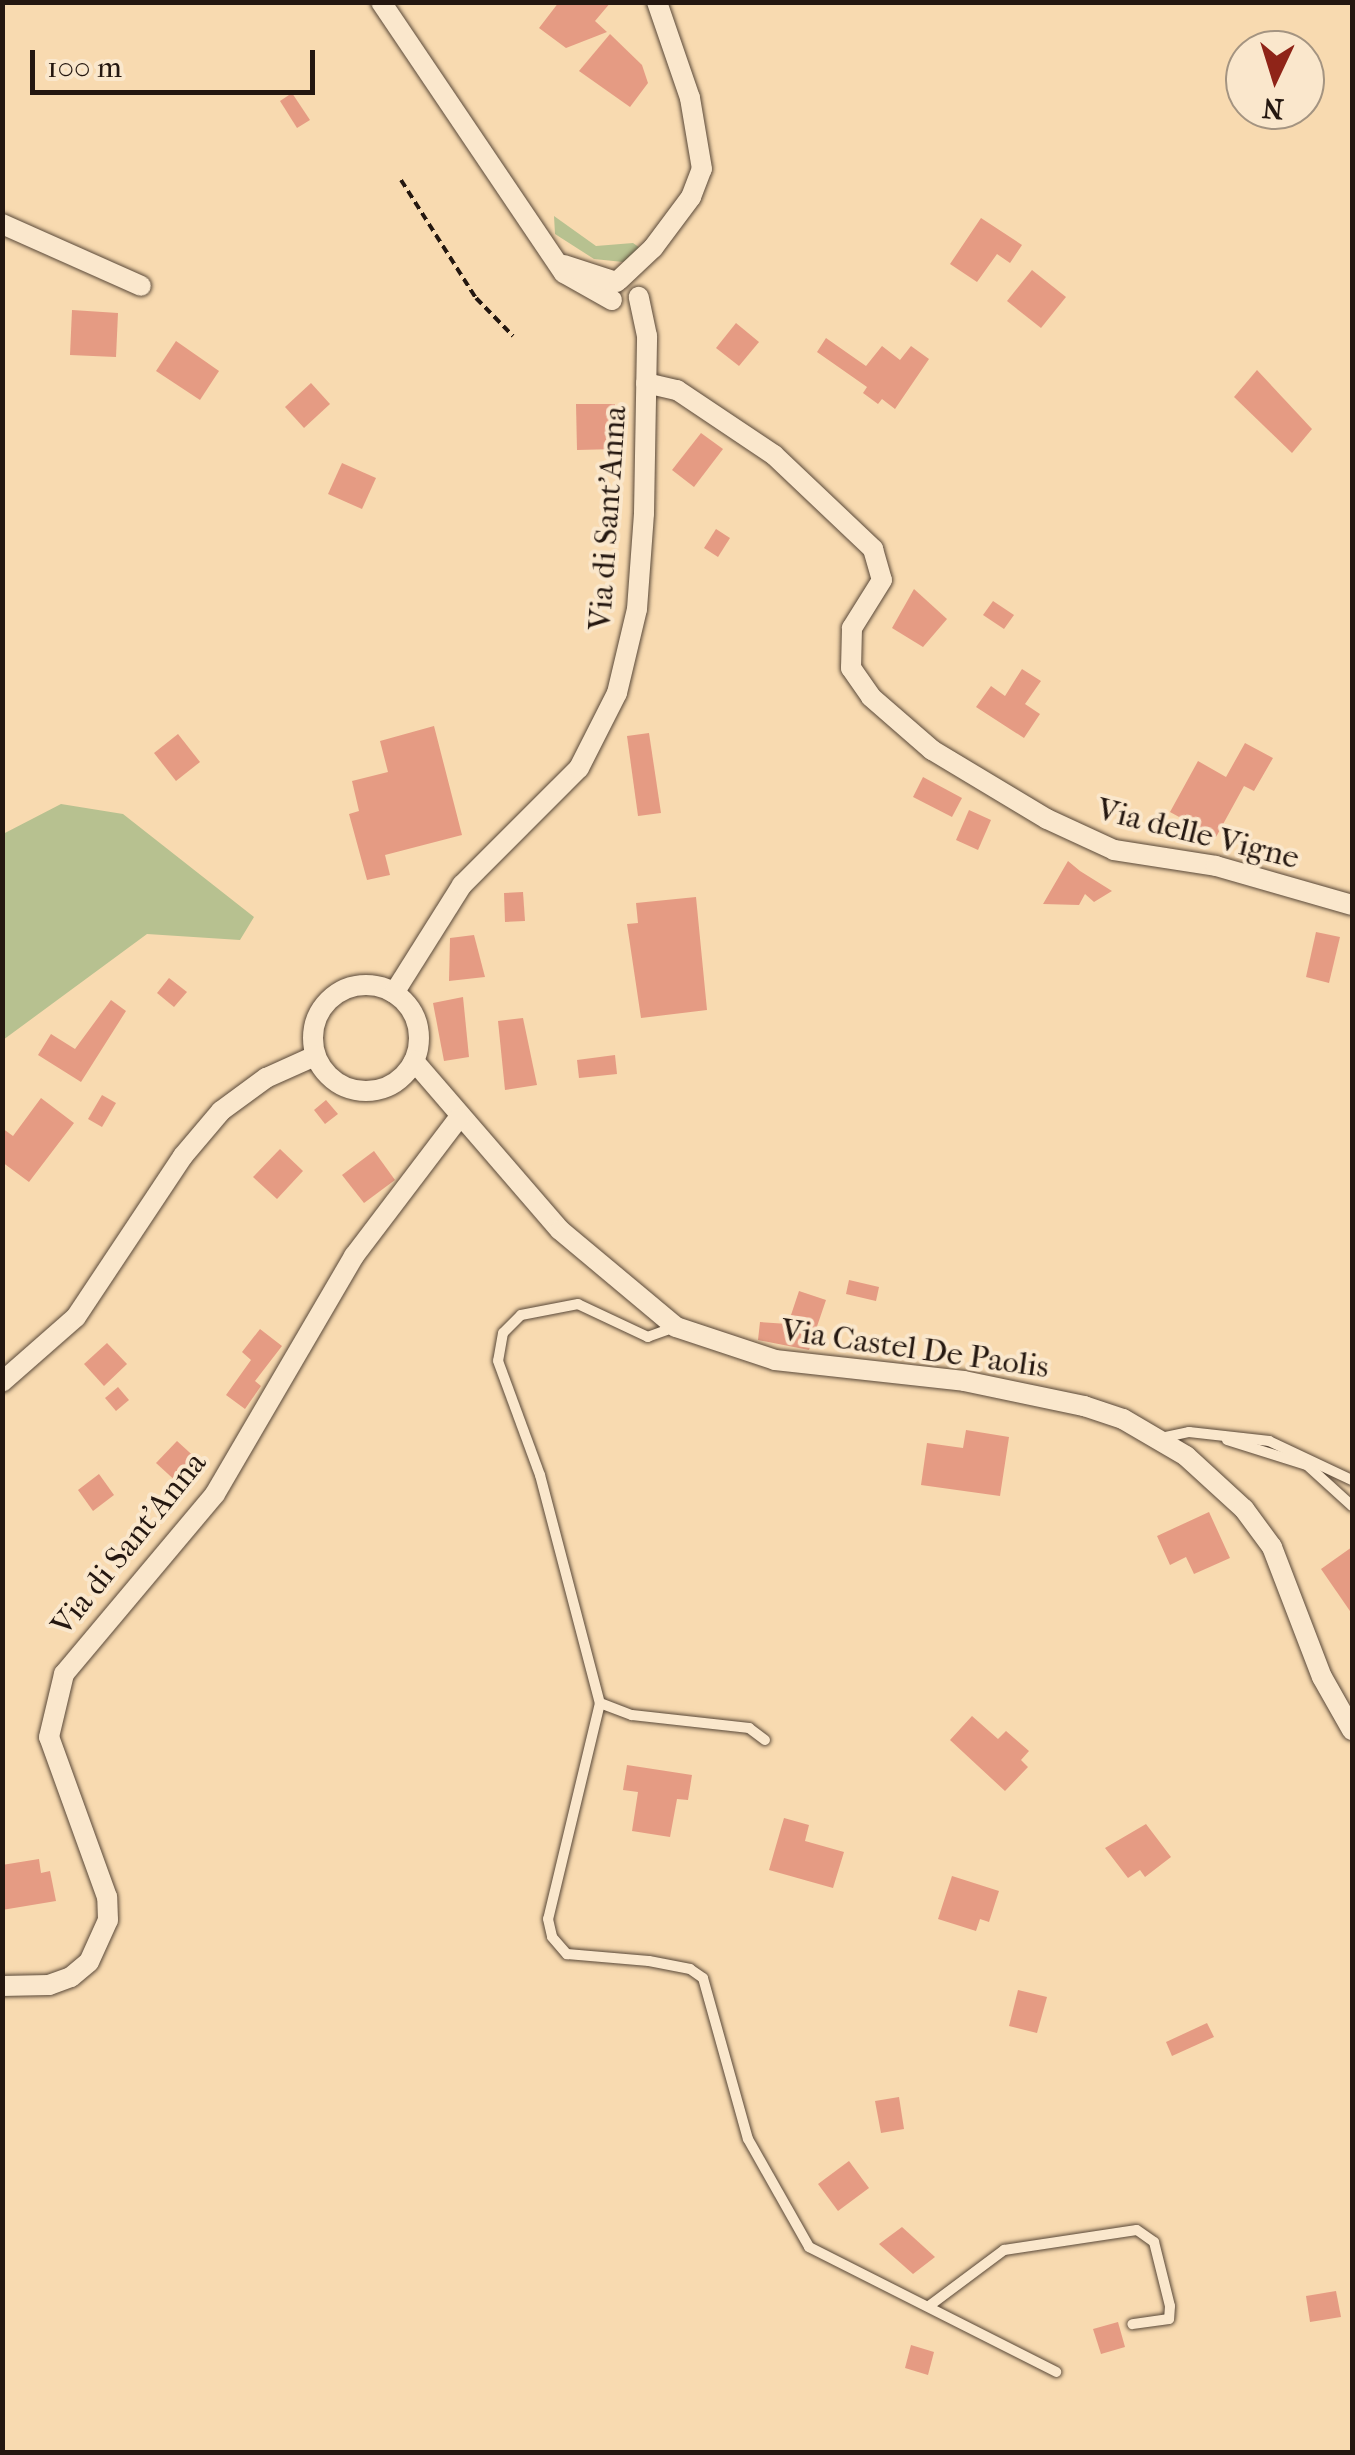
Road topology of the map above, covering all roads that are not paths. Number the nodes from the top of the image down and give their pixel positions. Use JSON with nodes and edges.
{"nodes":[{"id":1,"x":381,"y":2,"type":"edge"},
{"id":2,"x":658,"y":2,"type":"edge"},
{"id":3,"x":2,"y":224,"type":"edge"},
{"id":4,"x":142,"y":286,"type":"dead end"},
{"id":5,"x":625,"y":293,"type":"junction"},
{"id":6,"x":646,"y":383,"type":"junction"},
{"id":7,"x":1352,"y":904,"type":"edge"},
{"id":8,"x":394,"y":993,"type":"junction"},
{"id":9,"x":315,"y":1056,"type":"junction"},
{"id":10,"x":414,"y":1061,"type":"junction"},
{"id":11,"x":458,"y":1119,"type":"junction"},
{"id":12,"x":676,"y":1327,"type":"junction"},
{"id":13,"x":2,"y":1382,"type":"edge"},
{"id":14,"x":1202,"y":1433,"type":"junction"},
{"id":15,"x":1160,"y":1438,"type":"junction"},
{"id":16,"x":1352,"y":1480,"type":"edge"},
{"id":17,"x":1352,"y":1506,"type":"edge"},
{"id":18,"x":600,"y":1703,"type":"junction"},
{"id":19,"x":1352,"y":1730,"type":"edge"},
{"id":20,"x":764,"y":1740,"type":"dead end"},
{"id":21,"x":2,"y":1986,"type":"edge"},
{"id":22,"x":929,"y":2306,"type":"junction"},
{"id":23,"x":1132,"y":2324,"type":"dead end"},
{"id":24,"x":1056,"y":2372,"type":"dead end"}],
"edges":[{"from":1,"to":5,"type":"street"},
{"from":2,"to":5,"type":"street"},
{"from":3,"to":4,"type":"street"},
{"from":5,"to":6,"type":"street","name":"Via di Sant'Anna"},
{"from":6,"to":7,"type":"street","name":"Via delle Vigne"},
{"from":6,"to":8,"type":"street","name":"Via di Sant'Anna"},
{"from":8,"to":9,"type":"street"},
{"from":8,"to":10,"type":"street"},
{"from":9,"to":10,"type":"street"},
{"from":9,"to":13,"type":"street"},
{"from":10,"to":11,"type":"street","name":"Via Castel De Paolis"},
{"from":11,"to":12,"type":"street","name":"Via Castel De Paolis"},
{"from":11,"to":21,"type":"street","name":"Via di Sant'Anna"},
{"from":12,"to":15,"type":"street","name":"Via Castel De Paolis"},
{"from":12,"to":18,"type":"lane"},
{"from":14,"to":15,"type":"lane"},
{"from":14,"to":16,"type":"lane"},
{"from":14,"to":17,"type":"lane"},
{"from":15,"to":19,"type":"street","name":"Via Castel De Paolis"},
{"from":18,"to":20,"type":"lane"},
{"from":18,"to":22,"type":"lane"},
{"from":22,"to":23,"type":"lane"},
{"from":22,"to":24,"type":"lane"}]}
